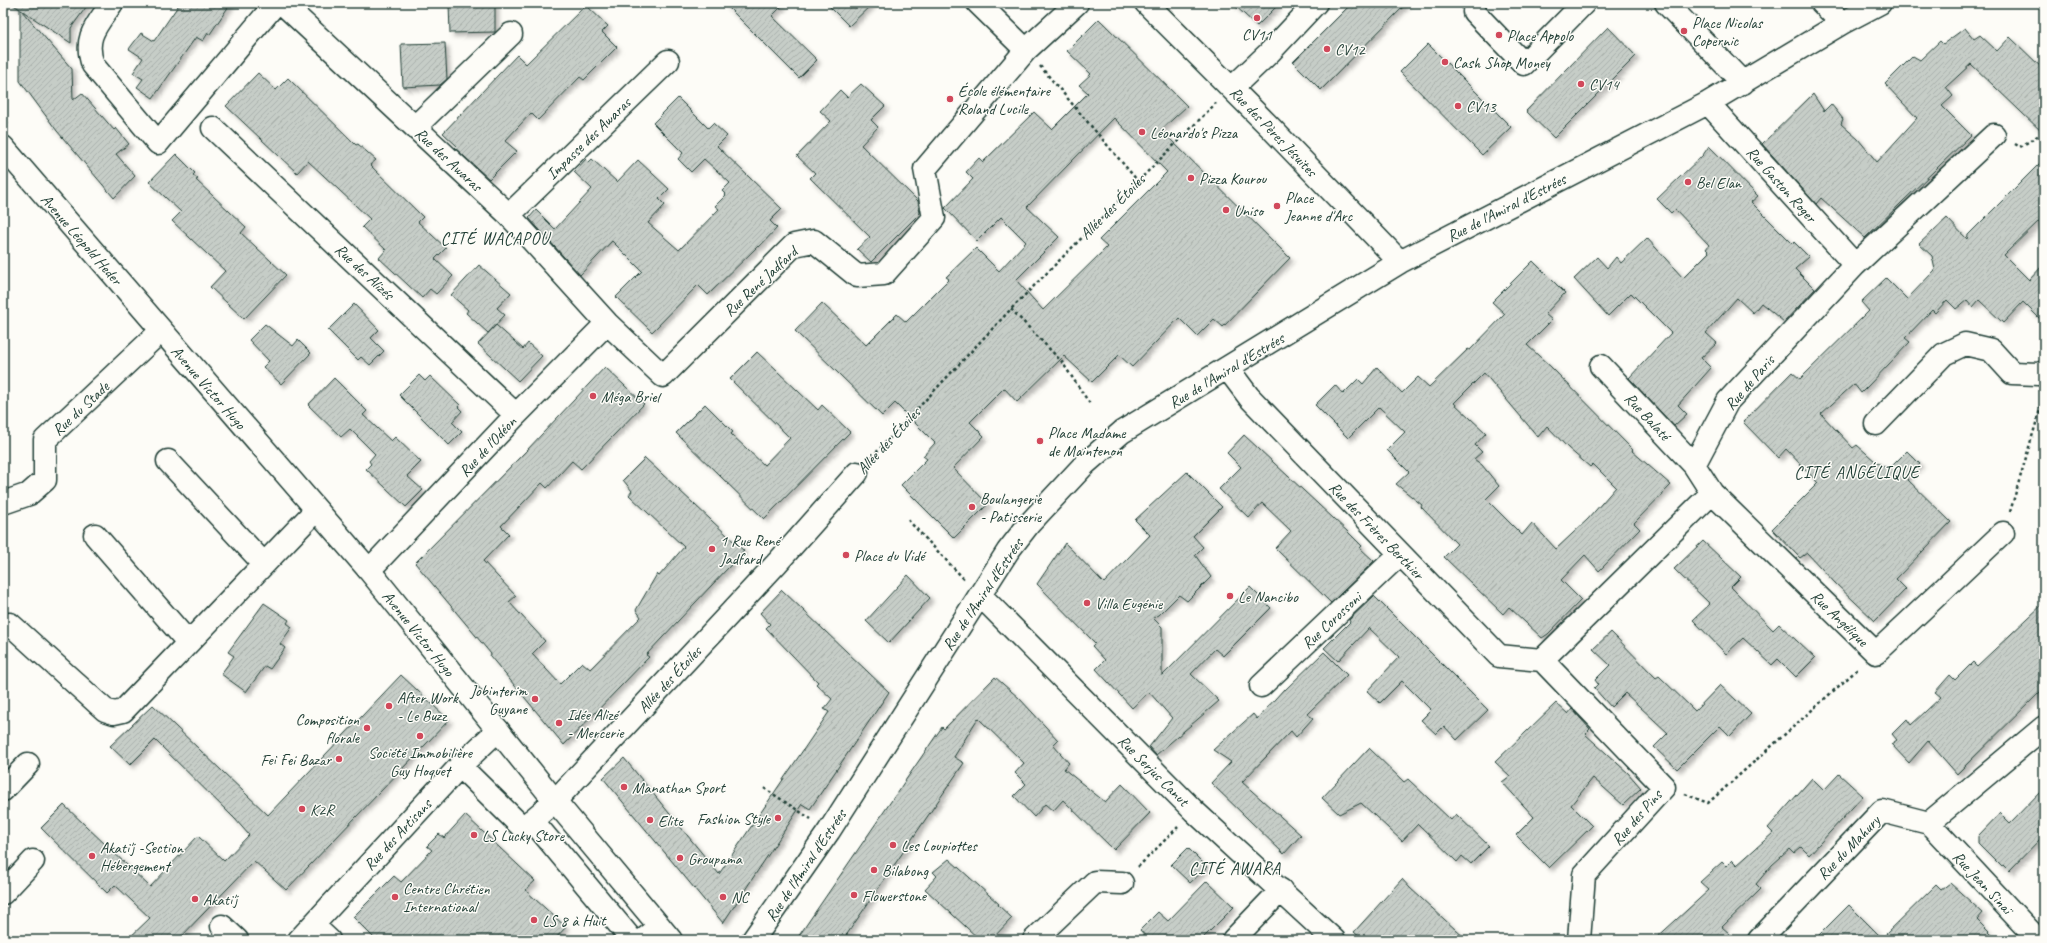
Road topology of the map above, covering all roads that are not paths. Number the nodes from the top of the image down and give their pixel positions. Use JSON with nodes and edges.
{"nodes":[{"id":1,"x":112,"y":3,"type":"edge"},
{"id":2,"x":276,"y":3,"type":"edge"},
{"id":3,"x":282,"y":3,"type":"edge"},
{"id":4,"x":978,"y":3,"type":"edge"},
{"id":5,"x":1077,"y":3,"type":"edge"},
{"id":6,"x":1146,"y":3,"type":"edge"},
{"id":7,"x":1316,"y":3,"type":"edge"},
{"id":8,"x":1584,"y":3,"type":"edge"},
{"id":9,"x":1666,"y":3,"type":"edge"},
{"id":10,"x":1822,"y":3,"type":"edge"},
{"id":11,"x":1880,"y":3,"type":"edge"},
{"id":12,"x":1474,"y":12,"type":"dead end"},
{"id":13,"x":1842,"y":23,"type":"junction"},
{"id":14,"x":510,"y":34,"type":"dead end"},
{"id":15,"x":1026,"y":50,"type":"junction"},
{"id":16,"x":668,"y":61,"type":"dead end"},
{"id":17,"x":1742,"y":83,"type":"junction"},
{"id":18,"x":1232,"y":88,"type":"junction"},
{"id":19,"x":1708,"y":103,"type":"junction"},
{"id":20,"x":213,"y":128,"type":"dead end"},
{"id":21,"x":415,"y":128,"type":"junction"},
{"id":22,"x":1994,"y":135,"type":"road end"},
{"id":23,"x":3,"y":147,"type":"edge"},
{"id":24,"x":509,"y":215,"type":"junction"},
{"id":25,"x":1400,"y":262,"type":"junction"},
{"id":26,"x":1856,"y":265,"type":"junction"},
{"id":27,"x":606,"y":323,"type":"junction"},
{"id":28,"x":162,"y":331,"type":"junction"},
{"id":29,"x":1601,"y":366,"type":"dead end"},
{"id":30,"x":1228,"y":369,"type":"junction"},
{"id":31,"x":2044,"y":372,"type":"edge"},
{"id":32,"x":516,"y":415,"type":"junction"},
{"id":33,"x":1876,"y":424,"type":"dead end"},
{"id":34,"x":168,"y":461,"type":"dead end"},
{"id":35,"x":1694,"y":465,"type":"junction"},
{"id":36,"x":857,"y":473,"type":"road end"},
{"id":37,"x":1712,"y":493,"type":"junction"},
{"id":38,"x":3,"y":503,"type":"edge"},
{"id":39,"x":316,"y":510,"type":"junction"},
{"id":40,"x":2004,"y":533,"type":"road end"},
{"id":41,"x":95,"y":535,"type":"dead end"},
{"id":42,"x":1400,"y":554,"type":"junction"},
{"id":43,"x":264,"y":564,"type":"junction"},
{"id":44,"x":368,"y":569,"type":"junction"},
{"id":45,"x":980,"y":595,"type":"junction"},
{"id":46,"x":10,"y":624,"type":"dead end"},
{"id":47,"x":188,"y":642,"type":"junction"},
{"id":48,"x":1542,"y":660,"type":"junction"},
{"id":49,"x":1261,"y":686,"type":"dead end"},
{"id":50,"x":498,"y":730,"type":"junction"},
{"id":51,"x":2041,"y":736,"type":"edge"},
{"id":52,"x":28,"y":764,"type":"dead end"},
{"id":53,"x":460,"y":766,"type":"junction"},
{"id":54,"x":3,"y":790,"type":"edge"},
{"id":55,"x":555,"y":801,"type":"junction"},
{"id":56,"x":532,"y":820,"type":"junction"},
{"id":57,"x":1929,"y":823,"type":"junction"},
{"id":58,"x":33,"y":861,"type":"dead end"},
{"id":59,"x":605,"y":861,"type":"junction"},
{"id":60,"x":582,"y":879,"type":"junction"},
{"id":61,"x":1122,"y":883,"type":"road end"},
{"id":62,"x":1281,"y":890,"type":"junction"},
{"id":63,"x":3,"y":893,"type":"edge"},
{"id":64,"x":306,"y":932,"type":"edge"},
{"id":65,"x":666,"y":933,"type":"edge"},
{"id":66,"x":329,"y":940,"type":"edge"},
{"id":67,"x":632,"y":940,"type":"edge"},
{"id":68,"x":643,"y":940,"type":"edge"},
{"id":69,"x":753,"y":940,"type":"edge"},
{"id":70,"x":1034,"y":940,"type":"edge"},
{"id":71,"x":1233,"y":940,"type":"edge"},
{"id":72,"x":1334,"y":940,"type":"edge"},
{"id":73,"x":1579,"y":940,"type":"edge"},
{"id":74,"x":1759,"y":940,"type":"edge"},
{"id":75,"x":2038,"y":940,"type":"edge"}],
"edges":[{"from":1,"to":2,"type":"street"},
{"from":3,"to":21,"type":"street","name":"Rue des Awaras"},
{"from":4,"to":15,"type":"street"},
{"from":5,"to":15,"type":"street","name":"Rue René Jadfard"},
{"from":6,"to":18,"type":"street","name":"Rue des Pères Jésuites"},
{"from":7,"to":18,"type":"street"},
{"from":8,"to":12,"type":"street"},
{"from":9,"to":17,"type":"street"},
{"from":10,"to":13,"type":"street"},
{"from":11,"to":13,"type":"street","name":"Rue de l'Amiral d'Estrées"},
{"from":13,"to":17,"type":"street","name":"Rue de l'Amiral d'Estrées"},
{"from":14,"to":21,"type":"street"},
{"from":15,"to":27,"type":"street","name":"Rue René Jadfard"},
{"from":16,"to":24,"type":"street","name":"Impasse des Awaras"},
{"from":17,"to":19,"type":"street","name":"Rue de l'Amiral d'Estrées"},
{"from":18,"to":25,"type":"street","name":"Rue des Pères Jésuites"},
{"from":19,"to":25,"type":"street","name":"Rue de l'Amiral d'Estrées"},
{"from":19,"to":26,"type":"street","name":"Rue Gaston Roger"},
{"from":20,"to":32,"type":"street","name":"Rue des Alizés"},
{"from":21,"to":24,"type":"street","name":"Rue des Awaras"},
{"from":22,"to":26,"type":"street","name":"Rue de Paris"},
{"from":23,"to":28,"type":"street","name":"Avenue Léopold Heder"},
{"from":24,"to":27,"type":"street","name":"Rue des Awaras"},
{"from":25,"to":30,"type":"street","name":"Rue de l'Amiral d'Estrées"},
{"from":26,"to":35,"type":"street","name":"Rue de Paris"},
{"from":27,"to":32,"type":"street","name":"Rue de l'Odéon"},
{"from":28,"to":38,"type":"street","name":"Rue du Stade"},
{"from":28,"to":39,"type":"street","name":"Avenue Victor Hugo"},
{"from":29,"to":35,"type":"street","name":"Rue Balaté"},
{"from":30,"to":42,"type":"street","name":"Rue des Frères Berthier"},
{"from":30,"to":45,"type":"street","name":"Rue de l'Amiral d'Estrées"},
{"from":31,"to":33,"type":"street"},
{"from":32,"to":44,"type":"street","name":"Rue de l'Odéon"},
{"from":34,"to":43,"type":"street"},
{"from":35,"to":37,"type":"street"},
{"from":36,"to":55,"type":"street","name":"Allée des Étoiles"},
{"from":37,"to":40,"type":"street","name":"Rue Angélique"},
{"from":37,"to":48,"type":"street"},
{"from":39,"to":43,"type":"street"},
{"from":39,"to":44,"type":"street","name":"Avenue Victor Hugo"},
{"from":41,"to":47,"type":"street"},
{"from":42,"to":48,"type":"street","name":"Rue des Frères Berthier"},
{"from":42,"to":49,"type":"street","name":"Rue Corossoni"},
{"from":43,"to":47,"type":"street"},
{"from":44,"to":50,"type":"street","name":"Avenue Victor Hugo"},
{"from":45,"to":62,"type":"street","name":"Rue Serjus Canut"},
{"from":45,"to":69,"type":"street","name":"Rue de l'Amiral d'Estrées"},
{"from":46,"to":47,"type":"street"},
{"from":48,"to":73,"type":"street","name":"Rue des Pins"},
{"from":50,"to":53,"type":"street","name":"Rue des Artisans"},
{"from":50,"to":55,"type":"street","name":"Avenue Victor Hugo"},
{"from":51,"to":57,"type":"street"},
{"from":52,"to":54,"type":"street"},
{"from":53,"to":56,"type":"street"},
{"from":53,"to":64,"type":"street","name":"Rue des Artisans"},
{"from":55,"to":56,"type":"street","name":"Allée des Étoiles"},
{"from":55,"to":59,"type":"street","name":"Avenue Victor Hugo"},
{"from":56,"to":60,"type":"street"},
{"from":57,"to":74,"type":"street","name":"Rue du Mahury"},
{"from":57,"to":75,"type":"street","name":"Rue Jean Sinaï"},
{"from":58,"to":63,"type":"street"},
{"from":59,"to":60,"type":"street"},
{"from":59,"to":65,"type":"street","name":"Avenue Victor Hugo"},
{"from":60,"to":67,"type":"street"},
{"from":61,"to":70,"type":"street"},
{"from":62,"to":71,"type":"street"},
{"from":62,"to":72,"type":"street","name":"Rue Serjus Canut"},
{"from":64,"to":66,"type":"street"},
{"from":65,"to":68,"type":"street"}]}
